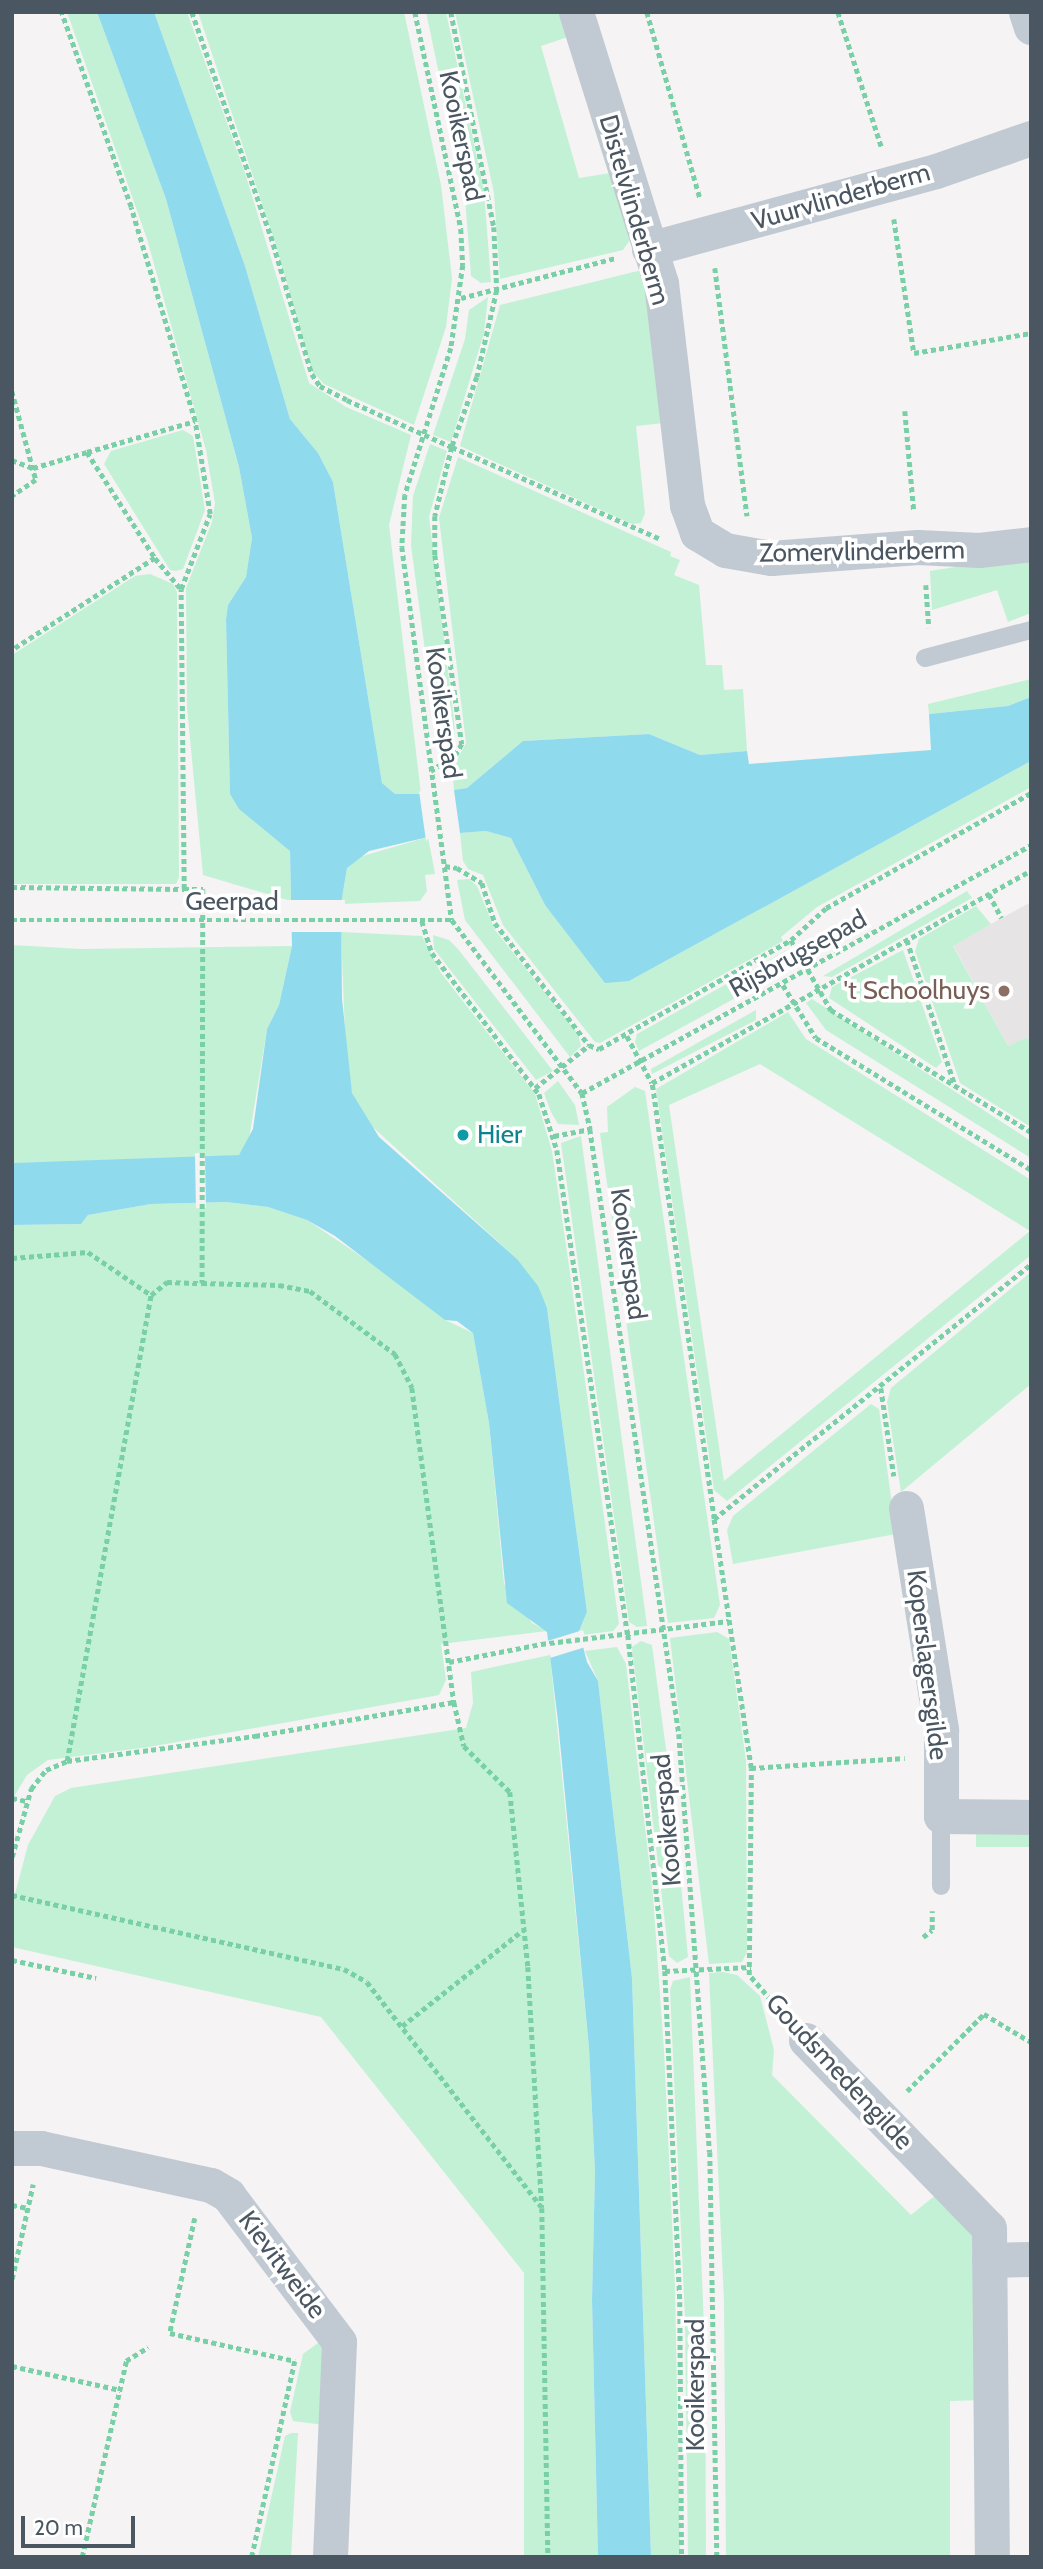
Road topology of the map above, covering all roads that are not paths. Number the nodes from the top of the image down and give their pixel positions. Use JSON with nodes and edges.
{"nodes":[{"id":1,"x":576,"y":12,"type":"edge"},
{"id":2,"x":1026,"y":12,"type":"edge"},
{"id":3,"x":1031,"y":27,"type":"edge"},
{"id":4,"x":1031,"y":138,"type":"edge"},
{"id":5,"x":649,"y":249,"type":"junction"},
{"id":6,"x":697,"y":533,"type":"joint"},
{"id":7,"x":1031,"y":544,"type":"edge"},
{"id":8,"x":1031,"y":630,"type":"edge"},
{"id":9,"x":925,"y":658,"type":"dead end"},
{"id":10,"x":906,"y":1508,"type":"road end"},
{"id":11,"x":941,"y":1815,"type":"junction"},
{"id":12,"x":1031,"y":1817,"type":"edge"},
{"id":13,"x":941,"y":1886,"type":"dead end"},
{"id":14,"x":806,"y":2040,"type":"road end"},
{"id":15,"x":27,"y":2148,"type":"edge"},
{"id":16,"x":1031,"y":2259,"type":"edge"},
{"id":17,"x":989,"y":2260,"type":"junction"},
{"id":18,"x":330,"y":2557,"type":"edge"},
{"id":19,"x":992,"y":2557,"type":"edge"}],
"edges":[{"from":1,"to":5,"type":"street","name":"Distelvlinderberm"},
{"from":2,"to":3,"type":"street"},
{"from":4,"to":5,"type":"street","name":"Vuurvlinderberm"},
{"from":5,"to":6,"type":"street","name":"Distelvlinderberm"},
{"from":6,"to":7,"type":"street","name":"Zomervlinderberm"},
{"from":8,"to":9,"type":"lane"},
{"from":10,"to":11,"type":"street","name":"Koperslagersgilde"},
{"from":11,"to":12,"type":"street"},
{"from":11,"to":13,"type":"lane"},
{"from":14,"to":17,"type":"street","name":"Goudsmedengilde"},
{"from":15,"to":18,"type":"street","name":"Kievitweide"},
{"from":16,"to":17,"type":"street"},
{"from":17,"to":19,"type":"street","name":"Goudsmedengilde"}]}
